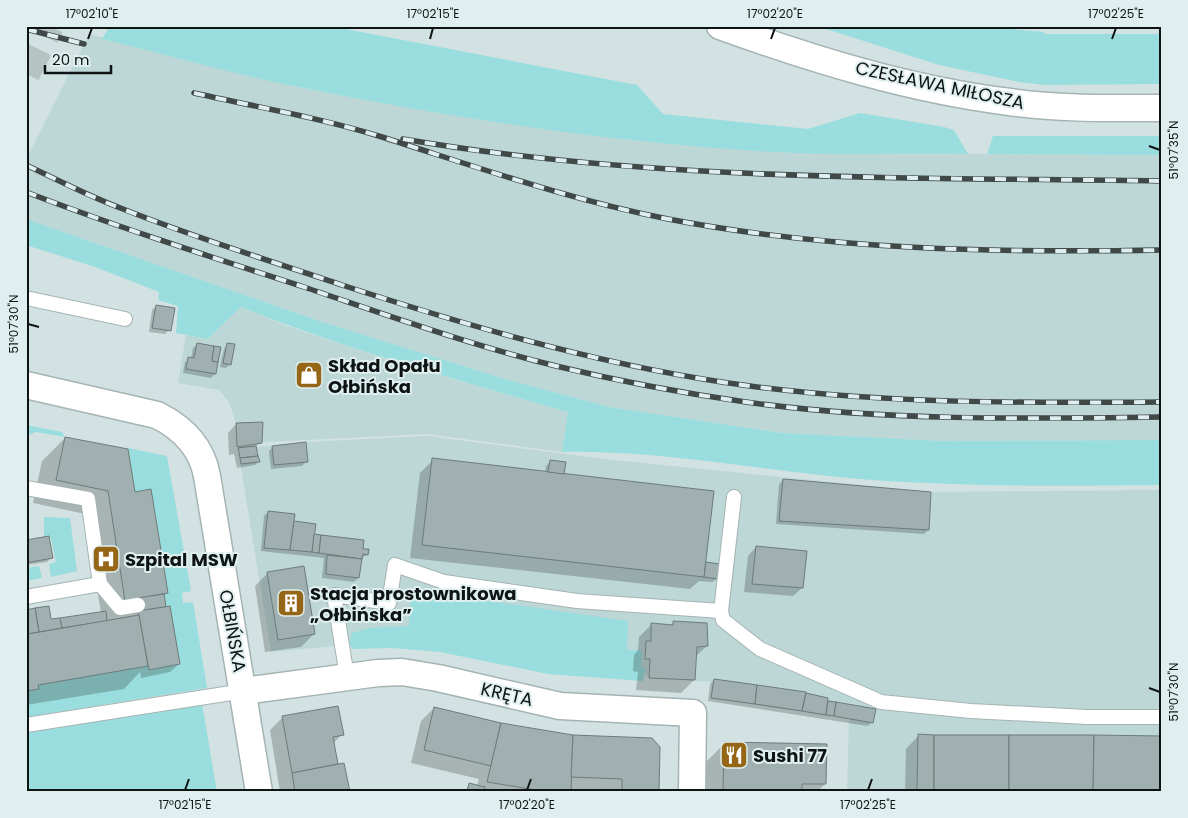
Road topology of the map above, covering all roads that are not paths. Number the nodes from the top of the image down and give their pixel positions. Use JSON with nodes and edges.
{"nodes":[{"id":1,"x":720,"y":26,"type":"edge"},
{"id":2,"x":754,"y":32,"type":"edge"},
{"id":3,"x":1162,"y":108,"type":"edge"},
{"id":4,"x":26,"y":298,"type":"edge"},
{"id":5,"x":125,"y":319,"type":"dead end"},
{"id":6,"x":26,"y":385,"type":"edge"},
{"id":7,"x":26,"y":488,"type":"edge"},
{"id":8,"x":734,"y":497,"type":"dead end"},
{"id":9,"x":100,"y":584,"type":"junction"},
{"id":10,"x":26,"y":597,"type":"edge"},
{"id":11,"x":138,"y":605,"type":"dead end"},
{"id":12,"x":721,"y":611,"type":"junction"},
{"id":13,"x":347,"y":677,"type":"junction"},
{"id":14,"x":244,"y":690,"type":"junction"},
{"id":15,"x":1162,"y":717,"type":"edge"},
{"id":16,"x":26,"y":725,"type":"edge"},
{"id":17,"x":259,"y":792,"type":"edge"},
{"id":18,"x":692,"y":792,"type":"edge"}],
"edges":[{"from":1,"to":2,"type":"street","name":"CZESŁAWA MIŁOSZA"},
{"from":2,"to":3,"type":"street","name":"CZESŁAWA MIŁOSZA"},
{"from":4,"to":5,"type":"lane"},
{"from":6,"to":14,"type":"street","name":"OŁBIŃSKA"},
{"from":7,"to":9,"type":"lane"},
{"from":8,"to":12,"type":"lane"},
{"from":9,"to":10,"type":"lane"},
{"from":9,"to":11,"type":"lane"},
{"from":12,"to":13,"type":"lane"},
{"from":12,"to":15,"type":"lane"},
{"from":13,"to":14,"type":"street","name":"KRĘTA"},
{"from":13,"to":18,"type":"street","name":"KRĘTA"},
{"from":14,"to":16,"type":"lane"},
{"from":14,"to":17,"type":"street","name":"OŁBIŃSKA"}]}
